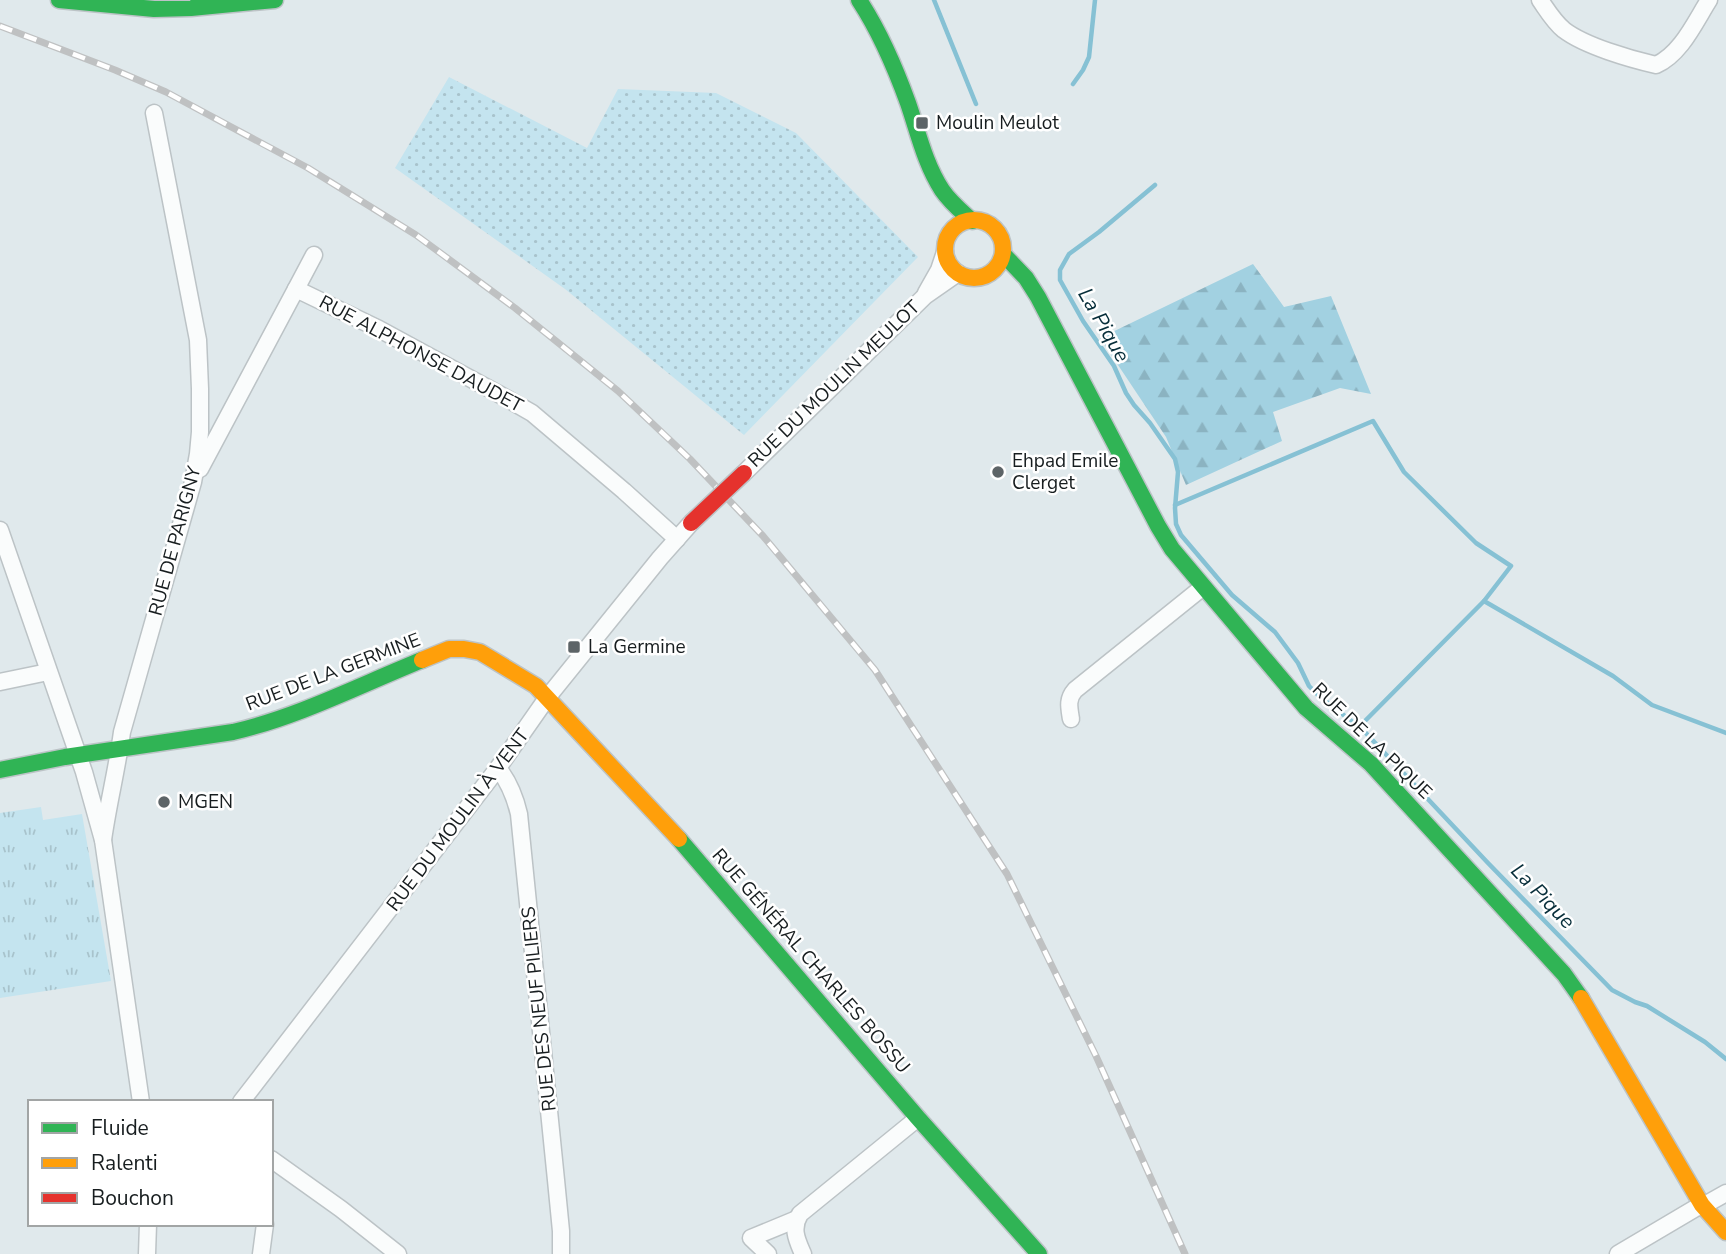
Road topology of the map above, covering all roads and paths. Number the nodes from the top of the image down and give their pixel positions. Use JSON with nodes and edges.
{"nodes":[{"id":1,"x":59,"y":0,"type":"edge"},
{"id":2,"x":275,"y":0,"type":"edge"},
{"id":3,"x":859,"y":0,"type":"edge"},
{"id":4,"x":1540,"y":0,"type":"edge"},
{"id":5,"x":1709,"y":0,"type":"edge"},
{"id":6,"x":154,"y":113,"type":"dead end"},
{"id":7,"x":947,"y":197,"type":"junction"},
{"id":8,"x":972,"y":221,"type":"junction"},
{"id":9,"x":952,"y":231,"type":"junction"},
{"id":10,"x":945,"y":252,"type":"junction"},
{"id":11,"x":1003,"y":254,"type":"junction"},
{"id":12,"x":314,"y":255,"type":"dead end"},
{"id":13,"x":958,"y":273,"type":"junction"},
{"id":14,"x":989,"y":274,"type":"junction"},
{"id":15,"x":296,"y":289,"type":"junction"},
{"id":16,"x":925,"y":296,"type":"junction"},
{"id":17,"x":1038,"y":297,"type":"junction"},
{"id":18,"x":193,"y":482,"type":"junction"},
{"id":19,"x":691,"y":523,"type":"joint"},
{"id":20,"x":1,"y":537,"type":"edge"},
{"id":21,"x":677,"y":539,"type":"junction"},
{"id":22,"x":1203,"y":587,"type":"junction"},
{"id":23,"x":48,"y":672,"type":"junction"},
{"id":24,"x":0,"y":682,"type":"edge"},
{"id":25,"x":547,"y":698,"type":"junction"},
{"id":26,"x":1071,"y":719,"type":"dead end"},
{"id":27,"x":120,"y":749,"type":"junction"},
{"id":28,"x":78,"y":755,"type":"junction"},
{"id":29,"x":498,"y":768,"type":"junction"},
{"id":30,"x":0,"y":769,"type":"edge"},
{"id":31,"x":103,"y":840,"type":"junction"},
{"id":32,"x":141,"y":1100,"type":"edge"},
{"id":33,"x":243,"y":1100,"type":"edge"},
{"id":34,"x":918,"y":1118,"type":"junction"},
{"id":35,"x":273,"y":1161,"type":"edge"},
{"id":36,"x":1726,"y":1193,"type":"edge"},
{"id":37,"x":1702,"y":1205,"type":"junction"},
{"id":38,"x":797,"y":1220,"type":"junction"},
{"id":39,"x":148,"y":1226,"type":"edge"},
{"id":40,"x":265,"y":1226,"type":"edge"},
{"id":41,"x":1726,"y":1232,"type":"edge"},
{"id":42,"x":147,"y":1254,"type":"edge"},
{"id":43,"x":261,"y":1254,"type":"edge"},
{"id":44,"x":398,"y":1254,"type":"edge"},
{"id":45,"x":558,"y":1254,"type":"edge"},
{"id":46,"x":768,"y":1254,"type":"edge"},
{"id":47,"x":803,"y":1254,"type":"edge"},
{"id":48,"x":1039,"y":1254,"type":"edge"},
{"id":49,"x":1618,"y":1254,"type":"edge"}],
"edges":[{"from":1,"to":2,"type":"street"},
{"from":3,"to":7,"type":"street"},
{"from":4,"to":5,"type":"street"},
{"from":6,"to":18,"type":"street","name":"RUE DE PARIGNY"},
{"from":7,"to":8,"type":"street"},
{"from":7,"to":9,"type":"street"},
{"from":8,"to":9,"type":"street"},
{"from":8,"to":11,"type":"street"},
{"from":9,"to":10,"type":"street"},
{"from":10,"to":13,"type":"street"},
{"from":10,"to":16,"type":"street","name":"RUE DU MOULIN MEULOT"},
{"from":11,"to":14,"type":"street"},
{"from":11,"to":17,"type":"street","name":"RUE DE LA PIQUE"},
{"from":12,"to":15,"type":"street"},
{"from":13,"to":14,"type":"street"},
{"from":13,"to":16,"type":"street","name":"RUE DU MOULIN MEULOT"},
{"from":14,"to":17,"type":"street"},
{"from":15,"to":18,"type":"street","name":"RUE ALPHONSE DAUDET"},
{"from":15,"to":21,"type":"street","name":"RUE ALPHONSE DAUDET"},
{"from":16,"to":19,"type":"street","name":"RUE DU MOULIN MEULOT","bridge":true},
{"from":17,"to":22,"type":"street","name":"RUE DE LA PIQUE"},
{"from":18,"to":27,"type":"street","name":"RUE DE PARIGNY"},
{"from":19,"to":21,"type":"street","name":"RUE DU MOULIN À VENT"},
{"from":20,"to":23,"type":"street","name":"RUE DE PARIGNY"},
{"from":21,"to":25,"type":"street","name":"RUE DU MOULIN À VENT"},
{"from":22,"to":26,"type":"street"},
{"from":22,"to":37,"type":"street","name":"RUE DE LA PIQUE"},
{"from":23,"to":24,"type":"street"},
{"from":23,"to":28,"type":"street","name":"RUE DE PARIGNY"},
{"from":25,"to":27,"type":"street","name":"RUE DE LA GERMINE"},
{"from":25,"to":29,"type":"street","name":"RUE DU MOULIN À VENT"},
{"from":25,"to":34,"type":"street","name":"RUE GÉNÉRAL CHARLES BOSSU"},
{"from":27,"to":28,"type":"street","name":"RUE DE LA GERMINE"},
{"from":27,"to":31,"type":"street","name":"RUE DE PARIGNY"},
{"from":28,"to":30,"type":"street","name":"RUE DE LA GERMINE"},
{"from":28,"to":31,"type":"street","name":"RUE DE PARIGNY"},
{"from":29,"to":33,"type":"street","name":"RUE DU MOULIN À VENT"},
{"from":29,"to":45,"type":"street","name":"RUE DES NEUF PILIERS"},
{"from":31,"to":32,"type":"street","name":"RUE DE PARIGNY"},
{"from":34,"to":38,"type":"street"},
{"from":34,"to":48,"type":"street","name":"RUE GÉNÉRAL CHARLES BOSSU"},
{"from":35,"to":44,"type":"street"},
{"from":36,"to":37,"type":"street"},
{"from":37,"to":41,"type":"street","name":"RUE DE LA PIQUE"},
{"from":37,"to":49,"type":"street"},
{"from":38,"to":46,"type":"street"},
{"from":38,"to":47,"type":"street"},
{"from":39,"to":42,"type":"street"},
{"from":40,"to":43,"type":"street"}]}
